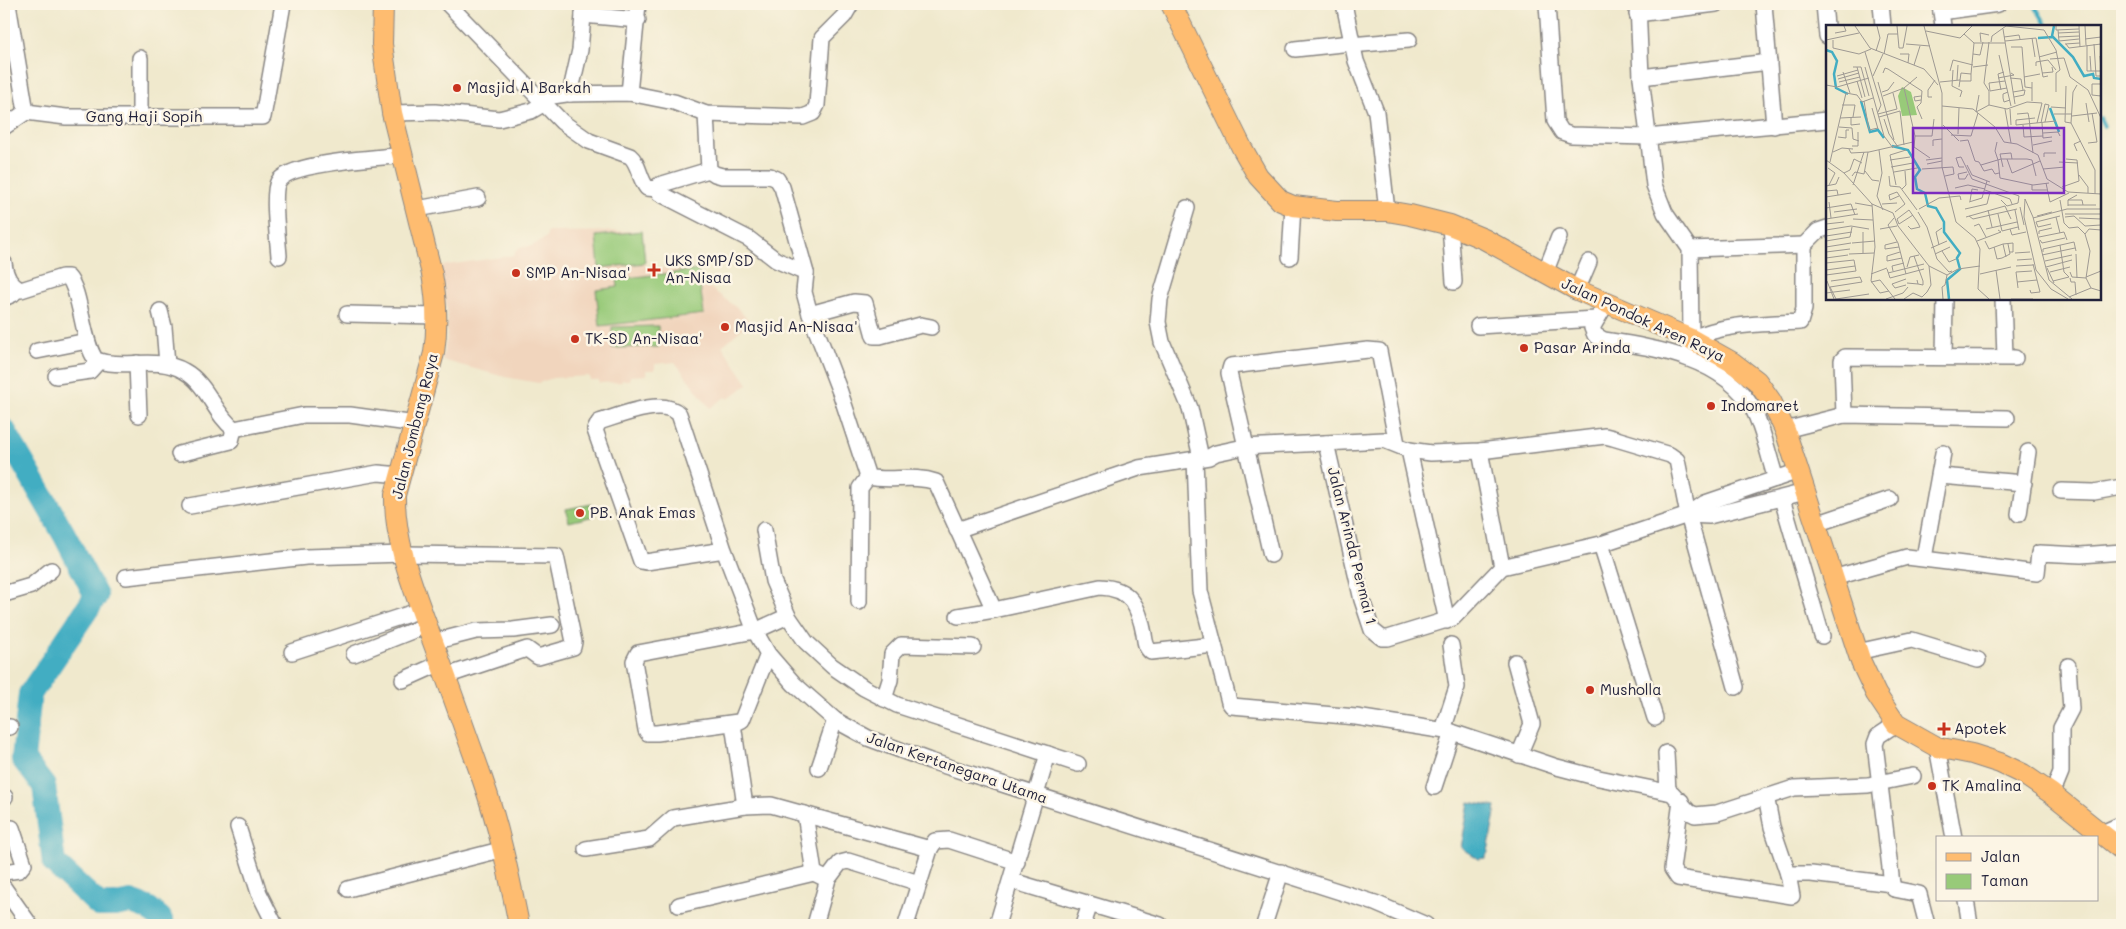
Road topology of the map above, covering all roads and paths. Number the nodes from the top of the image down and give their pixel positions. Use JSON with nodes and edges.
{"nodes":[{"id":1,"x":8,"y":4,"type":"edge"},
{"id":2,"x":283,"y":4,"type":"edge"},
{"id":3,"x":383,"y":4,"type":"edge"},
{"id":4,"x":638,"y":4,"type":"edge"},
{"id":5,"x":851,"y":4,"type":"edge"},
{"id":6,"x":1171,"y":4,"type":"edge"},
{"id":7,"x":1344,"y":4,"type":"edge"},
{"id":8,"x":1547,"y":4,"type":"edge"},
{"id":9,"x":1716,"y":4,"type":"edge"},
{"id":10,"x":1764,"y":4,"type":"edge"},
{"id":11,"x":1824,"y":4,"type":"edge"},
{"id":12,"x":1881,"y":4,"type":"edge"},
{"id":13,"x":1998,"y":4,"type":"edge"},
{"id":14,"x":452,"y":6,"type":"edge"},
{"id":15,"x":583,"y":9,"type":"edge"},
{"id":16,"x":1638,"y":9,"type":"edge"},
{"id":17,"x":1941,"y":14,"type":"edge"},
{"id":18,"x":638,"y":20,"type":"junction"},
{"id":19,"x":1826,"y":25,"type":"edge"},
{"id":20,"x":1883,"y":25,"type":"edge"},
{"id":21,"x":1410,"y":40,"type":"dead end"},
{"id":22,"x":1351,"y":44,"type":"junction"},
{"id":23,"x":1295,"y":49,"type":"dead end"},
{"id":24,"x":140,"y":58,"type":"dead end"},
{"id":25,"x":1768,"y":62,"type":"junction"},
{"id":26,"x":1641,"y":78,"type":"junction"},
{"id":27,"x":629,"y":93,"type":"junction"},
{"id":28,"x":570,"y":94,"type":"junction"},
{"id":29,"x":541,"y":101,"type":"junction"},
{"id":30,"x":26,"y":112,"type":"junction"},
{"id":31,"x":392,"y":113,"type":"junction"},
{"id":32,"x":706,"y":114,"type":"junction"},
{"id":33,"x":140,"y":117,"type":"junction"},
{"id":34,"x":1826,"y":120,"type":"edge"},
{"id":35,"x":5,"y":124,"type":"edge"},
{"id":36,"x":1774,"y":126,"type":"junction"},
{"id":37,"x":1647,"y":137,"type":"junction"},
{"id":38,"x":404,"y":155,"type":"junction"},
{"id":39,"x":709,"y":170,"type":"junction"},
{"id":40,"x":656,"y":189,"type":"junction"},
{"id":41,"x":478,"y":198,"type":"dead end"},
{"id":42,"x":1293,"y":206,"type":"junction"},
{"id":43,"x":1187,"y":208,"type":"dead end"},
{"id":44,"x":417,"y":209,"type":"junction"},
{"id":45,"x":1387,"y":212,"type":"junction"},
{"id":46,"x":1450,"y":225,"type":"junction"},
{"id":47,"x":1826,"y":228,"type":"edge"},
{"id":48,"x":1559,"y":237,"type":"dead end"},
{"id":49,"x":1804,"y":245,"type":"junction"},
{"id":50,"x":1690,"y":249,"type":"junction"},
{"id":51,"x":279,"y":256,"type":"dead end"},
{"id":52,"x":1290,"y":257,"type":"dead end"},
{"id":53,"x":1589,"y":262,"type":"dead end"},
{"id":54,"x":4,"y":263,"type":"edge"},
{"id":55,"x":806,"y":273,"type":"junction"},
{"id":56,"x":1545,"y":273,"type":"junction"},
{"id":57,"x":1454,"y":282,"type":"dead end"},
{"id":58,"x":17,"y":288,"type":"junction"},
{"id":59,"x":1577,"y":290,"type":"junction"},
{"id":60,"x":4,"y":298,"type":"edge"},
{"id":61,"x":1945,"y":300,"type":"edge"},
{"id":62,"x":2003,"y":300,"type":"edge"},
{"id":63,"x":160,"y":311,"type":"dead end"},
{"id":64,"x":1601,"y":311,"type":"junction"},
{"id":65,"x":347,"y":314,"type":"dead end"},
{"id":66,"x":810,"y":314,"type":"junction"},
{"id":67,"x":437,"y":316,"type":"junction"},
{"id":68,"x":1478,"y":326,"type":"dead end"},
{"id":69,"x":931,"y":327,"type":"dead end"},
{"id":70,"x":87,"y":341,"type":"junction"},
{"id":71,"x":1690,"y":349,"type":"junction"},
{"id":72,"x":37,"y":351,"type":"dead end"},
{"id":73,"x":1944,"y":357,"type":"junction"},
{"id":74,"x":98,"y":362,"type":"junction"},
{"id":75,"x":136,"y":363,"type":"junction"},
{"id":76,"x":167,"y":364,"type":"junction"},
{"id":77,"x":56,"y":376,"type":"dead end"},
{"id":78,"x":139,"y":415,"type":"dead end"},
{"id":79,"x":1844,"y":415,"type":"junction"},
{"id":80,"x":2007,"y":418,"type":"dead end"},
{"id":81,"x":416,"y":424,"type":"junction"},
{"id":82,"x":234,"y":429,"type":"junction"},
{"id":83,"x":1785,"y":430,"type":"junction"},
{"id":84,"x":1326,"y":443,"type":"junction"},
{"id":85,"x":1244,"y":447,"type":"junction"},
{"id":86,"x":1403,"y":447,"type":"junction"},
{"id":87,"x":1480,"y":451,"type":"junction"},
{"id":88,"x":2028,"y":452,"type":"dead end"},
{"id":89,"x":1943,"y":453,"type":"dead end"},
{"id":90,"x":179,"y":454,"type":"dead end"},
{"id":91,"x":1198,"y":459,"type":"junction"},
{"id":92,"x":1799,"y":471,"type":"junction"},
{"id":93,"x":401,"y":475,"type":"junction"},
{"id":94,"x":1940,"y":476,"type":"junction"},
{"id":95,"x":868,"y":477,"type":"junction"},
{"id":96,"x":1776,"y":479,"type":"junction"},
{"id":97,"x":2024,"y":483,"type":"junction"},
{"id":98,"x":2122,"y":487,"type":"edge"},
{"id":99,"x":2061,"y":491,"type":"dead end"},
{"id":100,"x":1805,"y":492,"type":"junction"},
{"id":101,"x":1782,"y":499,"type":"junction"},
{"id":102,"x":1890,"y":499,"type":"dead end"},
{"id":103,"x":190,"y":506,"type":"dead end"},
{"id":104,"x":2020,"y":514,"type":"dead end"},
{"id":105,"x":1688,"y":515,"type":"junction"},
{"id":106,"x":1816,"y":524,"type":"junction"},
{"id":107,"x":764,"y":530,"type":"dead end"},
{"id":108,"x":957,"y":530,"type":"junction"},
{"id":109,"x":1601,"y":544,"type":"junction"},
{"id":110,"x":724,"y":550,"type":"junction"},
{"id":111,"x":2122,"y":552,"type":"edge"},
{"id":112,"x":404,"y":554,"type":"junction"},
{"id":113,"x":1271,"y":555,"type":"dead end"},
{"id":114,"x":1924,"y":558,"type":"junction"},
{"id":115,"x":1502,"y":567,"type":"junction"},
{"id":116,"x":51,"y":570,"type":"dead end"},
{"id":117,"x":126,"y":577,"type":"dead end"},
{"id":118,"x":1833,"y":578,"type":"junction"},
{"id":119,"x":4,"y":594,"type":"edge"},
{"id":120,"x":859,"y":602,"type":"dead end"},
{"id":121,"x":994,"y":610,"type":"junction"},
{"id":122,"x":788,"y":616,"type":"junction"},
{"id":123,"x":958,"y":616,"type":"dead end"},
{"id":124,"x":1448,"y":621,"type":"junction"},
{"id":125,"x":552,"y":625,"type":"dead end"},
{"id":126,"x":427,"y":626,"type":"junction"},
{"id":127,"x":498,"y":631,"type":"junction"},
{"id":128,"x":755,"y":631,"type":"junction"},
{"id":129,"x":1822,"y":636,"type":"dead end"},
{"id":130,"x":1214,"y":645,"type":"junction"},
{"id":131,"x":1451,"y":645,"type":"dead end"},
{"id":132,"x":973,"y":647,"type":"dead end"},
{"id":133,"x":292,"y":652,"type":"dead end"},
{"id":134,"x":1857,"y":652,"type":"junction"},
{"id":135,"x":354,"y":654,"type":"dead end"},
{"id":136,"x":768,"y":654,"type":"junction"},
{"id":137,"x":506,"y":655,"type":"junction"},
{"id":138,"x":1978,"y":660,"type":"dead end"},
{"id":139,"x":1515,"y":662,"type":"dead end"},
{"id":140,"x":2068,"y":666,"type":"dead end"},
{"id":141,"x":443,"y":670,"type":"junction"},
{"id":142,"x":403,"y":680,"type":"dead end"},
{"id":143,"x":1736,"y":687,"type":"dead end"},
{"id":144,"x":884,"y":699,"type":"junction"},
{"id":145,"x":1655,"y":718,"type":"dead end"},
{"id":146,"x":835,"y":720,"type":"junction"},
{"id":147,"x":733,"y":724,"type":"junction"},
{"id":148,"x":1896,"y":724,"type":"junction"},
{"id":149,"x":1448,"y":731,"type":"junction"},
{"id":150,"x":1937,"y":747,"type":"junction"},
{"id":151,"x":1666,"y":753,"type":"dead end"},
{"id":152,"x":1048,"y":754,"type":"junction"},
{"id":153,"x":1519,"y":754,"type":"junction"},
{"id":154,"x":1078,"y":764,"type":"dead end"},
{"id":155,"x":819,"y":768,"type":"dead end"},
{"id":156,"x":1913,"y":776,"type":"dead end"},
{"id":157,"x":1881,"y":782,"type":"junction"},
{"id":158,"x":1434,"y":787,"type":"dead end"},
{"id":159,"x":2052,"y":794,"type":"junction"},
{"id":160,"x":1674,"y":795,"type":"junction"},
{"id":161,"x":1036,"y":796,"type":"junction"},
{"id":162,"x":1766,"y":796,"type":"junction"},
{"id":163,"x":745,"y":806,"type":"junction"},
{"id":164,"x":805,"y":814,"type":"junction"},
{"id":165,"x":2122,"y":824,"type":"edge"},
{"id":166,"x":238,"y":827,"type":"dead end"},
{"id":167,"x":12,"y":828,"type":"dead end"},
{"id":168,"x":2102,"y":833,"type":"junction"},
{"id":169,"x":1954,"y":836,"type":"edge"},
{"id":170,"x":504,"y":849,"type":"junction"},
{"id":171,"x":586,"y":849,"type":"dead end"},
{"id":172,"x":930,"y":849,"type":"junction"},
{"id":173,"x":2122,"y":850,"type":"edge"},
{"id":174,"x":1017,"y":862,"type":"junction"},
{"id":175,"x":4,"y":872,"type":"edge"},
{"id":176,"x":1280,"y":872,"type":"junction"},
{"id":177,"x":814,"y":873,"type":"junction"},
{"id":178,"x":1788,"y":874,"type":"junction"},
{"id":179,"x":828,"y":879,"type":"junction"},
{"id":180,"x":1012,"y":881,"type":"junction"},
{"id":181,"x":919,"y":883,"type":"junction"},
{"id":182,"x":1892,"y":884,"type":"junction"},
{"id":183,"x":4,"y":888,"type":"edge"},
{"id":184,"x":348,"y":888,"type":"dead end"},
{"id":185,"x":1966,"y":902,"type":"edge"},
{"id":186,"x":1090,"y":904,"type":"junction"},
{"id":187,"x":679,"y":905,"type":"dead end"},
{"id":188,"x":30,"y":925,"type":"edge"},
{"id":189,"x":275,"y":925,"type":"edge"},
{"id":190,"x":519,"y":925,"type":"edge"},
{"id":191,"x":815,"y":925,"type":"edge"},
{"id":192,"x":906,"y":925,"type":"edge"},
{"id":193,"x":997,"y":925,"type":"edge"},
{"id":194,"x":1083,"y":925,"type":"edge"},
{"id":195,"x":1160,"y":925,"type":"edge"},
{"id":196,"x":1264,"y":925,"type":"edge"},
{"id":197,"x":1426,"y":925,"type":"edge"},
{"id":198,"x":1927,"y":925,"type":"edge"},
{"id":199,"x":1970,"y":925,"type":"edge"}],
"edges":[{"from":1,"to":30,"type":"street"},
{"from":2,"to":33,"type":"street","name":"Gang Haji Sopih"},
{"from":3,"to":31,"type":"main road","name":"Jalan Jombang Raya"},
{"from":4,"to":18,"type":"street"},
{"from":5,"to":32,"type":"street"},
{"from":6,"to":42,"type":"main road","name":"Jalan Pondok Aren Raya"},
{"from":7,"to":22,"type":"street"},
{"from":8,"to":37,"type":"street"},
{"from":9,"to":16,"type":"street"},
{"from":10,"to":25,"type":"street"},
{"from":11,"to":19,"type":"street"},
{"from":12,"to":20,"type":"street"},
{"from":13,"to":17,"type":"street"},
{"from":14,"to":29,"type":"street"},
{"from":15,"to":18,"type":"street"},
{"from":15,"to":28,"type":"street"},
{"from":16,"to":26,"type":"street"},
{"from":18,"to":27,"type":"street"},
{"from":21,"to":22,"type":"street"},
{"from":22,"to":23,"type":"street"},
{"from":22,"to":45,"type":"street"},
{"from":24,"to":33,"type":"street"},
{"from":25,"to":26,"type":"street"},
{"from":25,"to":36,"type":"street"},
{"from":26,"to":37,"type":"street"},
{"from":27,"to":28,"type":"street"},
{"from":27,"to":32,"type":"street"},
{"from":28,"to":29,"type":"street"},
{"from":29,"to":31,"type":"street"},
{"from":29,"to":40,"type":"street"},
{"from":30,"to":33,"type":"street","name":"Gang Haji Sopih"},
{"from":30,"to":35,"type":"street"},
{"from":31,"to":38,"type":"main road","name":"Jalan Jombang Raya"},
{"from":32,"to":39,"type":"street"},
{"from":34,"to":36,"type":"street"},
{"from":36,"to":37,"type":"street"},
{"from":37,"to":50,"type":"street"},
{"from":38,"to":44,"type":"main road","name":"Jalan Jombang Raya"},
{"from":38,"to":51,"type":"street"},
{"from":39,"to":40,"type":"street"},
{"from":39,"to":55,"type":"street"},
{"from":40,"to":55,"type":"street"},
{"from":41,"to":44,"type":"street"},
{"from":42,"to":45,"type":"main road","name":"Jalan Pondok Aren Raya"},
{"from":42,"to":52,"type":"street"},
{"from":43,"to":91,"type":"street"},
{"from":44,"to":67,"type":"main road","name":"Jalan Jombang Raya"},
{"from":45,"to":46,"type":"main road","name":"Jalan Pondok Aren Raya"},
{"from":46,"to":56,"type":"main road","name":"Jalan Pondok Aren Raya"},
{"from":46,"to":57,"type":"street"},
{"from":47,"to":49,"type":"street"},
{"from":48,"to":56,"type":"street"},
{"from":49,"to":50,"type":"street"},
{"from":49,"to":71,"type":"street"},
{"from":50,"to":71,"type":"street"},
{"from":53,"to":59,"type":"street"},
{"from":54,"to":58,"type":"street"},
{"from":55,"to":66,"type":"street"},
{"from":56,"to":59,"type":"main road","name":"Jalan Pondok Aren Raya"},
{"from":58,"to":60,"type":"street"},
{"from":58,"to":70,"type":"street"},
{"from":59,"to":64,"type":"main road","name":"Jalan Pondok Aren Raya"},
{"from":61,"to":73,"type":"street"},
{"from":62,"to":73,"type":"street"},
{"from":63,"to":76,"type":"street"},
{"from":64,"to":68,"type":"street"},
{"from":64,"to":71,"type":"main road","name":"Jalan Pondok Aren Raya"},
{"from":64,"to":71,"type":"street"},
{"from":65,"to":67,"type":"street"},
{"from":66,"to":69,"type":"street"},
{"from":66,"to":95,"type":"street"},
{"from":67,"to":81,"type":"main road","name":"Jalan Jombang Raya"},
{"from":70,"to":72,"type":"street"},
{"from":70,"to":74,"type":"street"},
{"from":71,"to":83,"type":"main road","name":"Jalan Pondok Aren Raya"},
{"from":71,"to":96,"type":"street"},
{"from":73,"to":79,"type":"street"},
{"from":74,"to":75,"type":"street"},
{"from":74,"to":77,"type":"street"},
{"from":75,"to":76,"type":"street"},
{"from":75,"to":78,"type":"street"},
{"from":76,"to":82,"type":"street"},
{"from":79,"to":80,"type":"street"},
{"from":79,"to":83,"type":"street"},
{"from":81,"to":82,"type":"street"},
{"from":81,"to":93,"type":"main road","name":"Jalan Jombang Raya"},
{"from":82,"to":90,"type":"street"},
{"from":83,"to":92,"type":"main road","name":"Jalan Pondok Aren Raya"},
{"from":84,"to":85,"type":"street"},
{"from":84,"to":86,"type":"street"},
{"from":84,"to":124,"type":"street","name":"Jalan Arinda Permai 1"},
{"from":85,"to":86,"type":"street"},
{"from":85,"to":91,"type":"street"},
{"from":85,"to":113,"type":"street"},
{"from":86,"to":87,"type":"street"},
{"from":86,"to":124,"type":"street"},
{"from":87,"to":105,"type":"street"},
{"from":87,"to":115,"type":"street"},
{"from":88,"to":97,"type":"street"},
{"from":89,"to":94,"type":"street"},
{"from":91,"to":108,"type":"street"},
{"from":91,"to":130,"type":"street"},
{"from":92,"to":96,"type":"street"},
{"from":92,"to":100,"type":"main road","name":"Jalan Pondok Aren Raya"},
{"from":93,"to":103,"type":"street"},
{"from":93,"to":112,"type":"main road","name":"Jalan Jombang Raya"},
{"from":94,"to":97,"type":"street"},
{"from":94,"to":114,"type":"street"},
{"from":95,"to":108,"type":"street"},
{"from":95,"to":120,"type":"street"},
{"from":96,"to":105,"type":"street"},
{"from":97,"to":104,"type":"street"},
{"from":98,"to":99,"type":"street"},
{"from":100,"to":101,"type":"street"},
{"from":100,"to":106,"type":"main road","name":"Jalan Pondok Aren Raya"},
{"from":101,"to":105,"type":"street"},
{"from":101,"to":129,"type":"street"},
{"from":102,"to":106,"type":"street"},
{"from":105,"to":109,"type":"street"},
{"from":105,"to":143,"type":"street"},
{"from":106,"to":118,"type":"main road","name":"Jalan Pondok Aren Raya"},
{"from":107,"to":122,"type":"street"},
{"from":108,"to":121,"type":"street"},
{"from":109,"to":115,"type":"street"},
{"from":109,"to":145,"type":"street"},
{"from":110,"to":110,"type":"street","name":"Jalan Kertanegara Utama"},
{"from":110,"to":128,"type":"street","name":"Jalan Kertanegara Utama"},
{"from":111,"to":114,"type":"street"},
{"from":112,"to":117,"type":"street"},
{"from":112,"to":126,"type":"main road","name":"Jalan Jombang Raya"},
{"from":112,"to":137,"type":"street"},
{"from":114,"to":118,"type":"street"},
{"from":115,"to":124,"type":"street","name":"Jalan Arinda Permai 1"},
{"from":116,"to":119,"type":"street"},
{"from":118,"to":134,"type":"main road","name":"Jalan Pondok Aren Raya"},
{"from":121,"to":123,"type":"street"},
{"from":121,"to":130,"type":"street"},
{"from":122,"to":128,"type":"street"},
{"from":122,"to":144,"type":"street"},
{"from":125,"to":127,"type":"street"},
{"from":126,"to":127,"type":"street"},
{"from":126,"to":133,"type":"street"},
{"from":126,"to":135,"type":"street"},
{"from":126,"to":141,"type":"main road","name":"Jalan Jombang Raya"},
{"from":127,"to":137,"type":"street"},
{"from":128,"to":136,"type":"street","name":"Jalan Kertanegara Utama"},
{"from":128,"to":147,"type":"street"},
{"from":130,"to":149,"type":"street"},
{"from":131,"to":149,"type":"street"},
{"from":132,"to":144,"type":"street"},
{"from":134,"to":138,"type":"street"},
{"from":134,"to":148,"type":"main road","name":"Jalan Pondok Aren Raya"},
{"from":136,"to":146,"type":"street","name":"Jalan Kertanegara Utama"},
{"from":136,"to":147,"type":"street"},
{"from":137,"to":141,"type":"street"},
{"from":139,"to":153,"type":"street"},
{"from":140,"to":159,"type":"street"},
{"from":141,"to":142,"type":"street"},
{"from":141,"to":170,"type":"main road","name":"Jalan Jombang Raya"},
{"from":144,"to":152,"type":"street"},
{"from":146,"to":155,"type":"street"},
{"from":146,"to":161,"type":"street","name":"Jalan Kertanegara Utama"},
{"from":147,"to":163,"type":"street"},
{"from":148,"to":150,"type":"main road","name":"Jalan Pondok Aren Raya"},
{"from":148,"to":157,"type":"street"},
{"from":149,"to":153,"type":"street"},
{"from":149,"to":158,"type":"street"},
{"from":150,"to":159,"type":"main road","name":"Jalan Pondok Aren Raya"},
{"from":150,"to":169,"type":"street"},
{"from":151,"to":160,"type":"street"},
{"from":152,"to":154,"type":"street"},
{"from":152,"to":161,"type":"street"},
{"from":153,"to":160,"type":"street"},
{"from":156,"to":157,"type":"street"},
{"from":157,"to":162,"type":"street"},
{"from":157,"to":182,"type":"street"},
{"from":159,"to":168,"type":"main road","name":"Jalan Pondok Aren Raya"},
{"from":160,"to":162,"type":"street"},
{"from":160,"to":178,"type":"street"},
{"from":161,"to":174,"type":"street"},
{"from":161,"to":176,"type":"street","name":"Jalan Kertanegara Utama"},
{"from":162,"to":178,"type":"street"},
{"from":163,"to":164,"type":"street"},
{"from":163,"to":171,"type":"street"},
{"from":164,"to":172,"type":"street"},
{"from":164,"to":177,"type":"street"},
{"from":165,"to":168,"type":"street"},
{"from":166,"to":189,"type":"street"},
{"from":167,"to":175,"type":"street"},
{"from":168,"to":173,"type":"main road","name":"Jalan Pondok Aren Raya"},
{"from":170,"to":184,"type":"street"},
{"from":170,"to":190,"type":"main road","name":"Jalan Jombang Raya"},
{"from":172,"to":174,"type":"street"},
{"from":172,"to":181,"type":"street"},
{"from":174,"to":180,"type":"street"},
{"from":176,"to":196,"type":"street"},
{"from":176,"to":197,"type":"street","name":"Jalan Kertanegara Utama"},
{"from":177,"to":179,"type":"street"},
{"from":177,"to":187,"type":"street"},
{"from":178,"to":182,"type":"street"},
{"from":179,"to":181,"type":"street"},
{"from":179,"to":191,"type":"street"},
{"from":180,"to":186,"type":"street"},
{"from":180,"to":193,"type":"street"},
{"from":181,"to":192,"type":"street"},
{"from":182,"to":198,"type":"street"},
{"from":183,"to":188,"type":"street"},
{"from":185,"to":199,"type":"street"},
{"from":186,"to":194,"type":"street"},
{"from":186,"to":195,"type":"street"}]}
